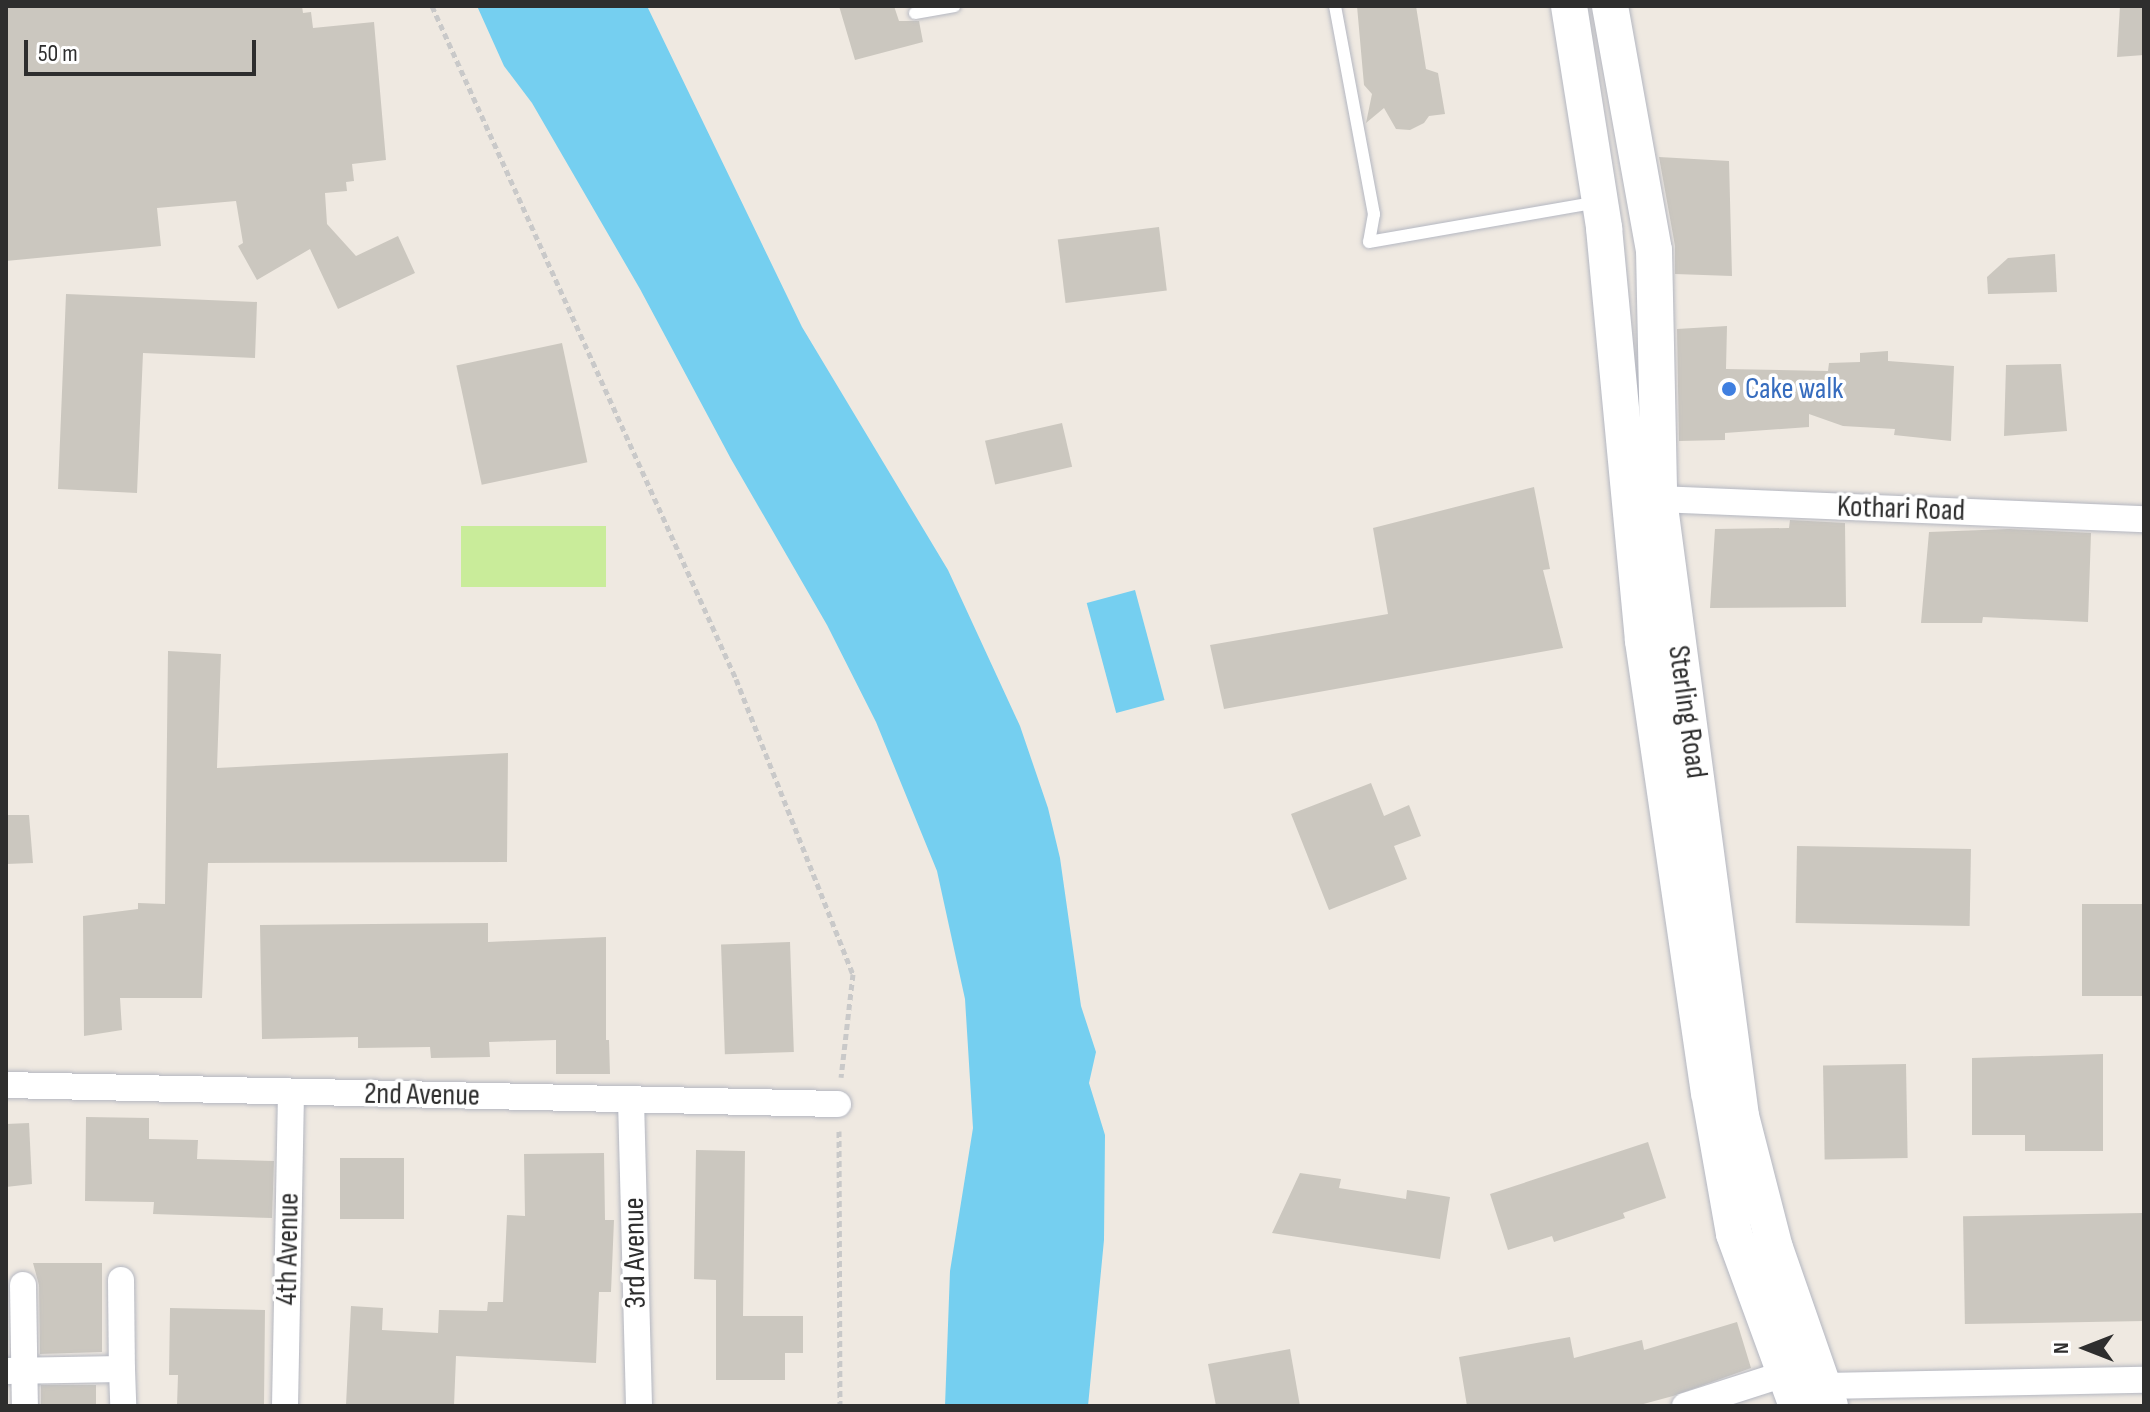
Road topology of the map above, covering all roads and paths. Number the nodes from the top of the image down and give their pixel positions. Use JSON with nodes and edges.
{"nodes":[{"id":1,"x":432,"y":6,"type":"edge"},
{"id":2,"x":954,"y":6,"type":"edge"},
{"id":3,"x":1335,"y":6,"type":"edge"},
{"id":4,"x":1569,"y":6,"type":"edge"},
{"id":5,"x":1610,"y":6,"type":"edge"},
{"id":6,"x":915,"y":13,"type":"dead end"},
{"id":7,"x":1600,"y":202,"type":"junction"},
{"id":8,"x":1659,"y":499,"type":"junction"},
{"id":9,"x":2144,"y":519,"type":"edge"},
{"id":10,"x":6,"y":1085,"type":"edge"},
{"id":11,"x":291,"y":1092,"type":"junction"},
{"id":12,"x":631,"y":1100,"type":"junction"},
{"id":13,"x":838,"y":1104,"type":"junction"},
{"id":14,"x":121,"y":1280,"type":"dead end"},
{"id":15,"x":23,"y":1285,"type":"dead end"},
{"id":16,"x":122,"y":1369,"type":"junction"},
{"id":17,"x":15,"y":1371,"type":"edge"},
{"id":18,"x":2144,"y":1380,"type":"edge"},
{"id":19,"x":1809,"y":1393,"type":"edge"},
{"id":20,"x":25,"y":1406,"type":"edge"},
{"id":21,"x":123,"y":1406,"type":"edge"},
{"id":22,"x":285,"y":1406,"type":"edge"},
{"id":23,"x":639,"y":1406,"type":"edge"},
{"id":24,"x":840,"y":1406,"type":"edge"},
{"id":25,"x":1685,"y":1406,"type":"edge"}],
"edges":[{"from":1,"to":13,"type":"path"},
{"from":2,"to":6,"type":"lane"},
{"from":3,"to":7,"type":"lane"},
{"from":4,"to":7,"type":"main road","name":"Sterling Road"},
{"from":5,"to":8,"type":"main road","name":"Sterling Road"},
{"from":7,"to":19,"type":"main road","name":"Sterling Road"},
{"from":8,"to":9,"type":"street","name":"Kothari Road"},
{"from":8,"to":19,"type":"main road","name":"Sterling Road"},
{"from":10,"to":11,"type":"street","name":"2nd Avenue"},
{"from":11,"to":12,"type":"street","name":"2nd Avenue"},
{"from":11,"to":22,"type":"street","name":"4th Avenue"},
{"from":12,"to":13,"type":"street","name":"2nd Avenue"},
{"from":12,"to":23,"type":"street","name":"3rd Avenue"},
{"from":13,"to":24,"type":"path"},
{"from":14,"to":16,"type":"street"},
{"from":15,"to":17,"type":"street"},
{"from":16,"to":17,"type":"street"},
{"from":16,"to":21,"type":"street"},
{"from":17,"to":20,"type":"street"},
{"from":18,"to":19,"type":"street"},
{"from":19,"to":25,"type":"street"}]}
